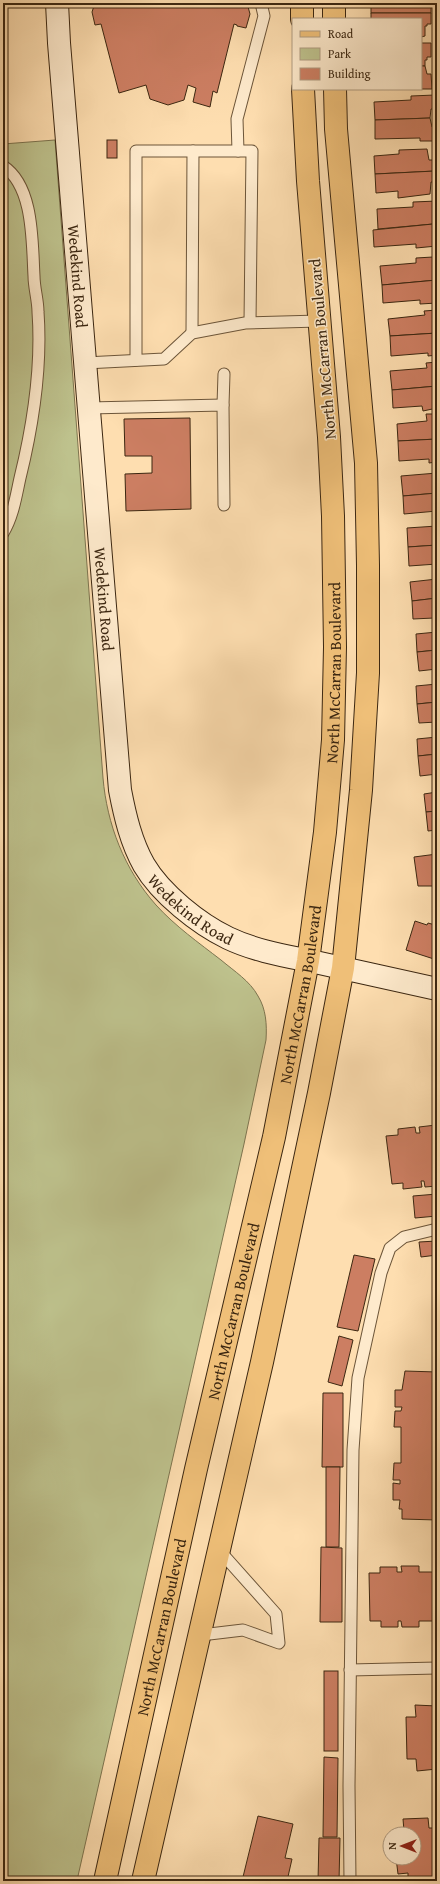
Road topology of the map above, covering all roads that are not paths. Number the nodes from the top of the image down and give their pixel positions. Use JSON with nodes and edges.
{"nodes":[{"id":1,"x":57,"y":3,"type":"edge"},
{"id":2,"x":261,"y":3,"type":"edge"},
{"id":3,"x":302,"y":3,"type":"edge"},
{"id":4,"x":334,"y":3,"type":"edge"},
{"id":5,"x":302,"y":18,"type":"edge"},
{"id":6,"x":334,"y":18,"type":"edge"},
{"id":7,"x":303,"y":90,"type":"edge"},
{"id":8,"x":335,"y":90,"type":"edge"},
{"id":9,"x":193,"y":151,"type":"junction"},
{"id":10,"x":238,"y":151,"type":"junction"},
{"id":11,"x":3,"y":166,"type":"edge"},
{"id":12,"x":319,"y":321,"type":"junction"},
{"id":13,"x":250,"y":322,"type":"junction"},
{"id":14,"x":192,"y":333,"type":"junction"},
{"id":15,"x":136,"y":360,"type":"junction"},
{"id":16,"x":85,"y":363,"type":"junction"},
{"id":17,"x":224,"y":374,"type":"dead end"},
{"id":18,"x":223,"y":405,"type":"junction"},
{"id":19,"x":89,"y":408,"type":"junction"},
{"id":20,"x":224,"y":505,"type":"dead end"},
{"id":21,"x":3,"y":533,"type":"edge"},
{"id":22,"x":308,"y":961,"type":"junction"},
{"id":23,"x":343,"y":968,"type":"junction"},
{"id":24,"x":437,"y":989,"type":"edge"},
{"id":25,"x":437,"y":1229,"type":"edge"},
{"id":26,"x":218,"y":1550,"type":"junction"},
{"id":27,"x":201,"y":1635,"type":"junction"},
{"id":28,"x":437,"y":1668,"type":"edge"},
{"id":29,"x":350,"y":1670,"type":"junction"},
{"id":30,"x":105,"y":1881,"type":"edge"},
{"id":31,"x":143,"y":1881,"type":"edge"},
{"id":32,"x":350,"y":1881,"type":"edge"}],
"edges":[{"from":1,"to":16,"type":"street","name":"Wedekind Road"},
{"from":2,"to":10,"type":"lane"},
{"from":3,"to":5,"type":"main road"},
{"from":4,"to":6,"type":"main road"},
{"from":7,"to":12,"type":"main road","name":"North McCarran Boulevard"},
{"from":8,"to":23,"type":"main road","name":"North McCarran Boulevard"},
{"from":9,"to":10,"type":"lane"},
{"from":9,"to":14,"type":"lane"},
{"from":9,"to":15,"type":"lane"},
{"from":10,"to":13,"type":"lane"},
{"from":11,"to":21,"type":"lane"},
{"from":12,"to":13,"type":"lane"},
{"from":12,"to":22,"type":"main road","name":"North McCarran Boulevard"},
{"from":13,"to":14,"type":"lane"},
{"from":14,"to":15,"type":"lane"},
{"from":15,"to":16,"type":"lane"},
{"from":16,"to":19,"type":"street","name":"Wedekind Road"},
{"from":17,"to":18,"type":"lane"},
{"from":18,"to":19,"type":"lane"},
{"from":18,"to":20,"type":"lane"},
{"from":19,"to":22,"type":"street","name":"Wedekind Road"},
{"from":22,"to":23,"type":"street","name":"Wedekind Road"},
{"from":22,"to":30,"type":"main road","name":"North McCarran Boulevard"},
{"from":23,"to":24,"type":"street","name":"Wedekind Road"},
{"from":23,"to":26,"type":"main road","name":"North McCarran Boulevard"},
{"from":25,"to":29,"type":"lane"},
{"from":26,"to":27,"type":"main road","name":"North McCarran Boulevard"},
{"from":26,"to":27,"type":"lane"},
{"from":27,"to":31,"type":"main road","name":"North McCarran Boulevard"},
{"from":28,"to":29,"type":"lane"},
{"from":29,"to":32,"type":"lane"}]}
